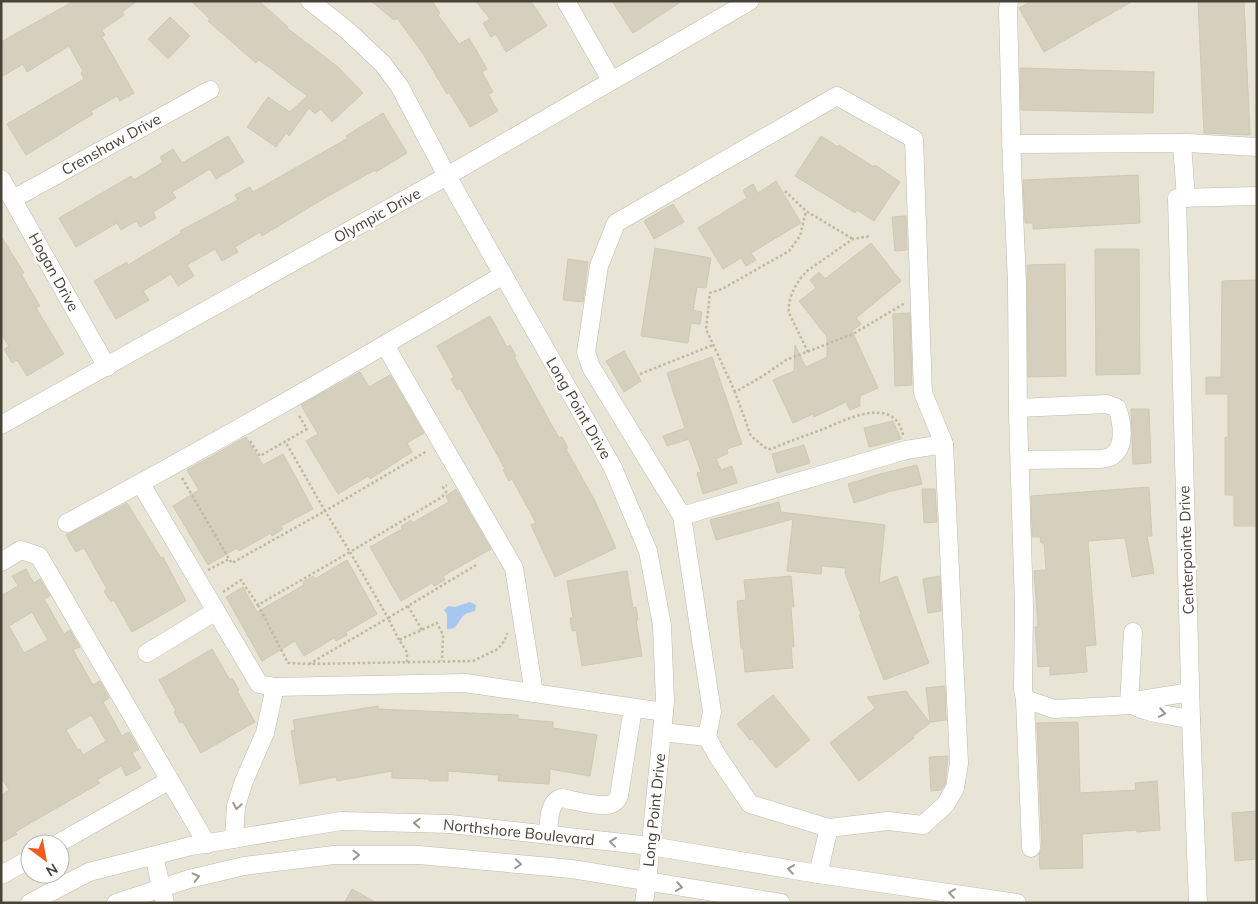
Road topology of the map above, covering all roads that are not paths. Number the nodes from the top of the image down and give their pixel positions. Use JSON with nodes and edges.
{"nodes":[{"id":1,"x":310,"y":1,"type":"edge"},
{"id":2,"x":566,"y":1,"type":"edge"},
{"id":3,"x":750,"y":1,"type":"edge"},
{"id":4,"x":1009,"y":1,"type":"edge"},
{"id":5,"x":611,"y":80,"type":"junction"},
{"id":6,"x":210,"y":90,"type":"dead end"},
{"id":7,"x":1011,"y":144,"type":"junction"},
{"id":8,"x":1182,"y":144,"type":"junction"},
{"id":9,"x":1257,"y":147,"type":"edge"},
{"id":10,"x":446,"y":176,"type":"junction"},
{"id":11,"x":1,"y":179,"type":"edge"},
{"id":12,"x":1257,"y":196,"type":"edge"},
{"id":13,"x":1182,"y":198,"type":"junction"},
{"id":14,"x":13,"y":199,"type":"junction"},
{"id":15,"x":503,"y":275,"type":"junction"},
{"id":16,"x":385,"y":346,"type":"junction"},
{"id":17,"x":106,"y":367,"type":"junction"},
{"id":18,"x":1018,"y":408,"type":"junction"},
{"id":19,"x":1,"y":424,"type":"edge"},
{"id":20,"x":944,"y":444,"type":"junction"},
{"id":21,"x":1020,"y":460,"type":"junction"},
{"id":22,"x":141,"y":484,"type":"junction"},
{"id":23,"x":682,"y":516,"type":"junction"},
{"id":24,"x":67,"y":523,"type":"dead end"},
{"id":25,"x":1,"y":562,"type":"edge"},
{"id":26,"x":212,"y":606,"type":"junction"},
{"id":27,"x":1133,"y":632,"type":"dead end"},
{"id":28,"x":147,"y":653,"type":"dead end"},
{"id":29,"x":275,"y":687,"type":"junction"},
{"id":30,"x":1190,"y":692,"type":"junction"},
{"id":31,"x":534,"y":693,"type":"junction"},
{"id":32,"x":1025,"y":699,"type":"junction"},
{"id":33,"x":1131,"y":705,"type":"junction"},
{"id":34,"x":634,"y":708,"type":"junction"},
{"id":35,"x":664,"y":712,"type":"junction"},
{"id":36,"x":1191,"y":720,"type":"junction"},
{"id":37,"x":662,"y":732,"type":"junction"},
{"id":38,"x":707,"y":737,"type":"junction"},
{"id":39,"x":170,"y":780,"type":"junction"},
{"id":40,"x":829,"y":828,"type":"junction"},
{"id":41,"x":548,"y":835,"type":"junction"},
{"id":42,"x":70,"y":836,"type":"edge"},
{"id":43,"x":234,"y":839,"type":"junction"},
{"id":44,"x":207,"y":844,"type":"junction"},
{"id":45,"x":651,"y":846,"type":"junction"},
{"id":46,"x":1031,"y":848,"type":"dead end"},
{"id":47,"x":154,"y":856,"type":"junction"},
{"id":48,"x":20,"y":865,"type":"edge"},
{"id":49,"x":818,"y":874,"type":"junction"},
{"id":50,"x":1,"y":875,"type":"edge"},
{"id":51,"x":647,"y":882,"type":"junction"},
{"id":52,"x":163,"y":896,"type":"edge"},
{"id":53,"x":30,"y":903,"type":"edge"},
{"id":54,"x":116,"y":903,"type":"edge"},
{"id":55,"x":644,"y":903,"type":"edge"},
{"id":56,"x":781,"y":903,"type":"edge"},
{"id":57,"x":1017,"y":903,"type":"edge"},
{"id":58,"x":1198,"y":903,"type":"edge"}],
"edges":[{"from":1,"to":10,"type":"street","name":"Long Point Drive"},
{"from":2,"to":5,"type":"street"},
{"from":3,"to":5,"type":"street","name":"Olympic Drive"},
{"from":4,"to":7,"type":"street"},
{"from":5,"to":10,"type":"street","name":"Olympic Drive"},
{"from":6,"to":14,"type":"street","name":"Crenshaw Drive"},
{"from":7,"to":8,"type":"street"},
{"from":7,"to":18,"type":"street"},
{"from":8,"to":9,"type":"street"},
{"from":8,"to":13,"type":"street","name":"Centerpointe Drive"},
{"from":10,"to":15,"type":"street","name":"Long Point Drive"},
{"from":10,"to":17,"type":"street","name":"Olympic Drive"},
{"from":11,"to":14,"type":"street","name":"Hogan Drive"},
{"from":12,"to":13,"type":"street"},
{"from":13,"to":30,"type":"street","name":"Centerpointe Drive"},
{"from":14,"to":17,"type":"street","name":"Hogan Drive"},
{"from":15,"to":16,"type":"street"},
{"from":15,"to":35,"type":"street","name":"Long Point Drive"},
{"from":16,"to":22,"type":"street"},
{"from":16,"to":31,"type":"street"},
{"from":17,"to":19,"type":"street","name":"Olympic Drive"},
{"from":18,"to":21,"type":"street"},
{"from":18,"to":21,"type":"street"},
{"from":20,"to":23,"type":"street"},
{"from":20,"to":23,"type":"street"},
{"from":20,"to":40,"type":"street"},
{"from":21,"to":32,"type":"street"},
{"from":22,"to":24,"type":"street"},
{"from":22,"to":26,"type":"street"},
{"from":23,"to":38,"type":"street"},
{"from":25,"to":39,"type":"street"},
{"from":26,"to":28,"type":"street"},
{"from":26,"to":29,"type":"street"},
{"from":27,"to":33,"type":"street"},
{"from":29,"to":31,"type":"street"},
{"from":29,"to":43,"type":"street","one_way":true},
{"from":30,"to":33,"type":"street"},
{"from":30,"to":36,"type":"street","name":"Centerpointe Drive"},
{"from":31,"to":34,"type":"street"},
{"from":32,"to":33,"type":"street"},
{"from":32,"to":46,"type":"street"},
{"from":33,"to":36,"type":"street","one_way":true},
{"from":34,"to":35,"type":"street"},
{"from":34,"to":41,"type":"street"},
{"from":35,"to":37,"type":"street","name":"Long Point Drive"},
{"from":36,"to":58,"type":"street","name":"Centerpointe Drive"},
{"from":37,"to":38,"type":"street"},
{"from":37,"to":45,"type":"street","name":"Long Point Drive"},
{"from":38,"to":40,"type":"street"},
{"from":39,"to":42,"type":"street"},
{"from":39,"to":44,"type":"street"},
{"from":40,"to":49,"type":"street"},
{"from":41,"to":43,"type":"street","name":"Northshore Boulevard","one_way":true},
{"from":45,"to":41,"type":"street","name":"Northshore Boulevard","one_way":true},
{"from":43,"to":44,"type":"street","name":"Northshore Boulevard"},
{"from":44,"to":47,"type":"street","name":"Northshore Boulevard"},
{"from":49,"to":45,"type":"street","name":"Northshore Boulevard","one_way":true},
{"from":45,"to":51,"type":"street","name":"Long Point Drive"},
{"from":47,"to":52,"type":"street"},
{"from":47,"to":53,"type":"street","name":"Northshore Boulevard"},
{"from":48,"to":50,"type":"street"},
{"from":57,"to":49,"type":"street","name":"Northshore Boulevard","one_way":true},
{"from":52,"to":51,"type":"street","name":"Northshore Boulevard","one_way":true},
{"from":51,"to":55,"type":"street","name":"Long Point Drive"},
{"from":51,"to":56,"type":"street","name":"Northshore Boulevard","one_way":true},
{"from":52,"to":54,"type":"street","name":"Northshore Boulevard"}]}
